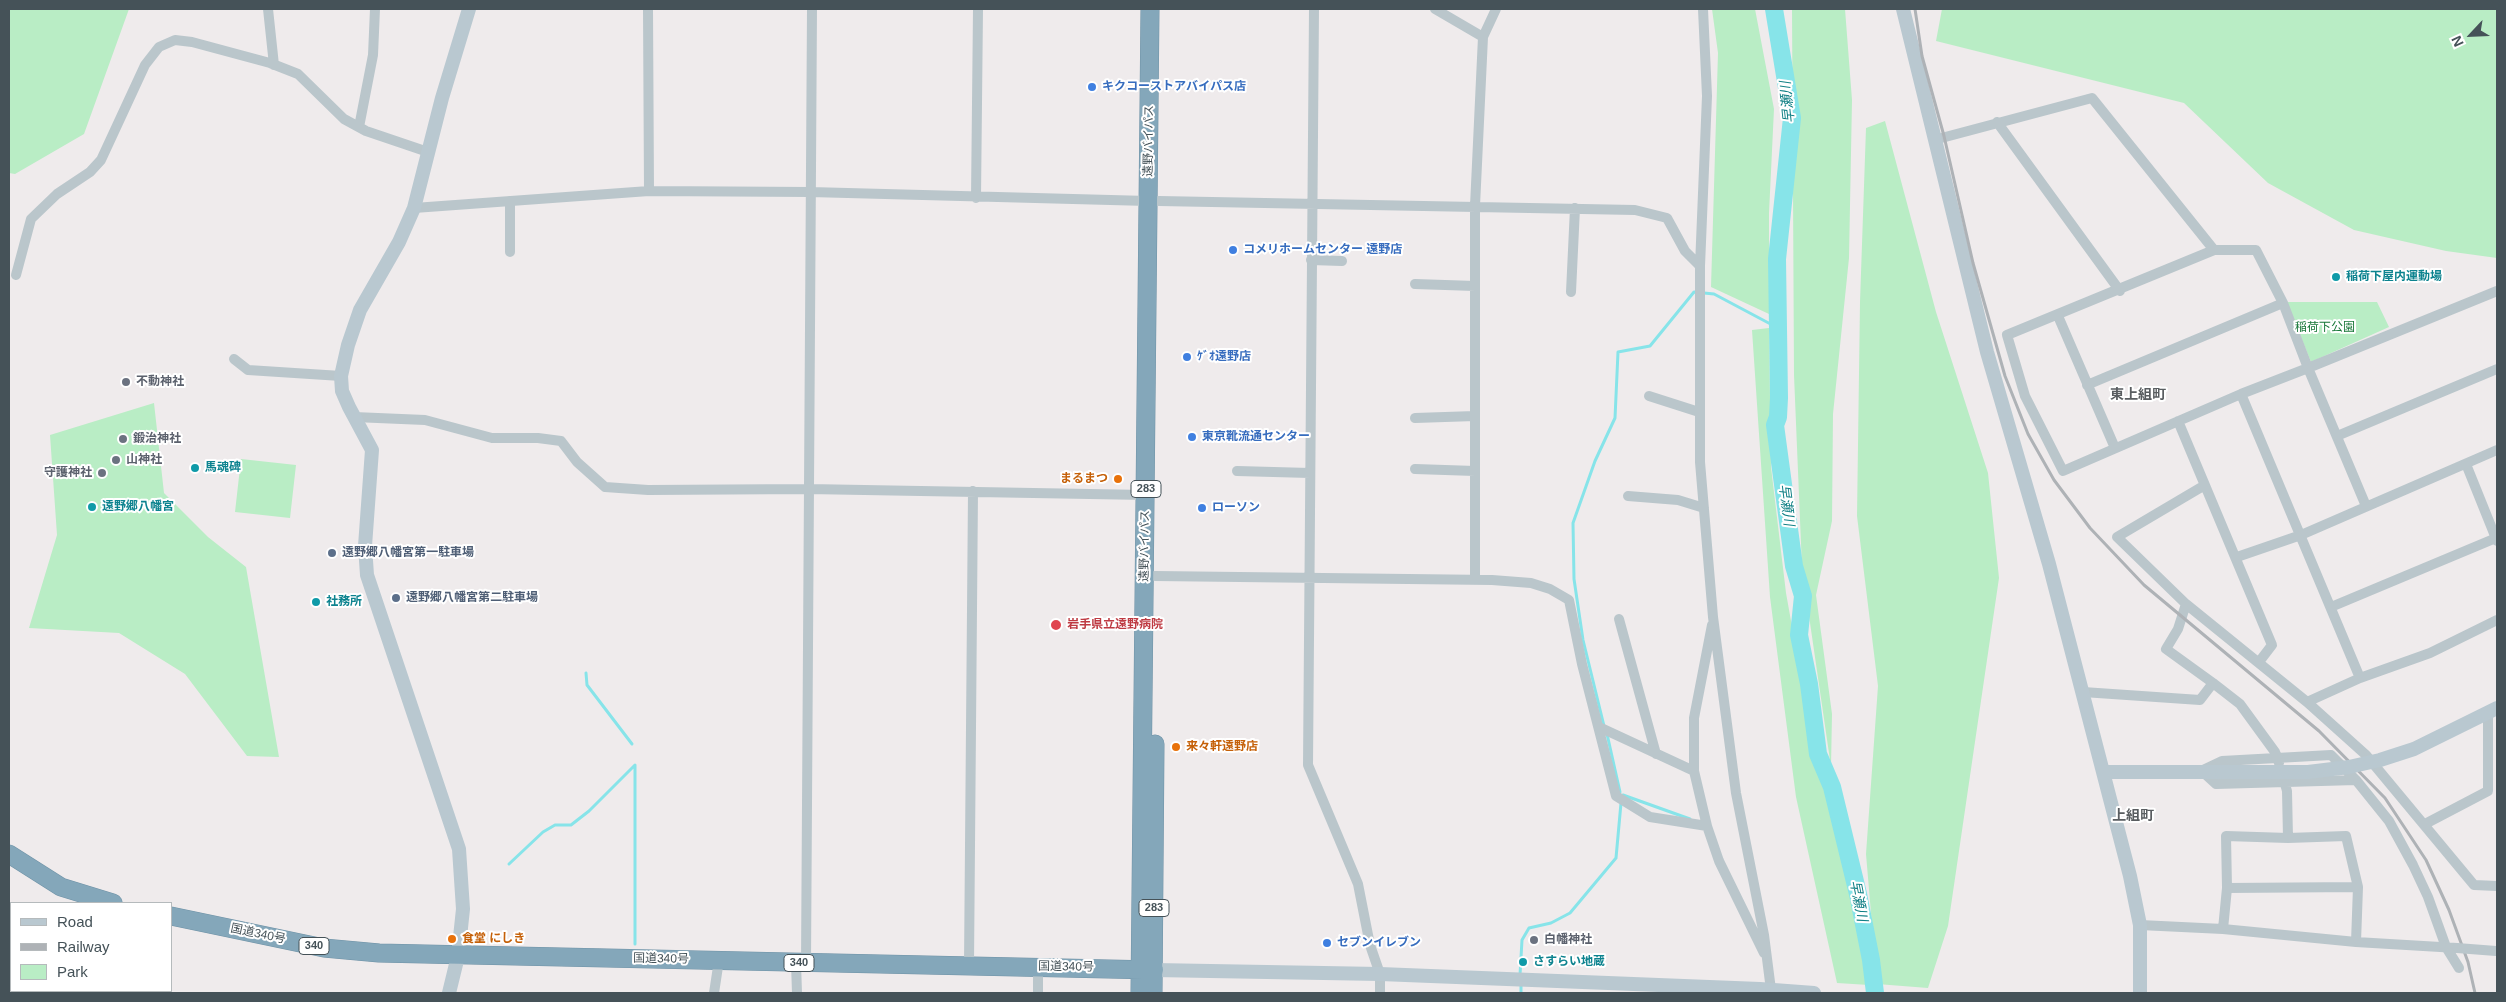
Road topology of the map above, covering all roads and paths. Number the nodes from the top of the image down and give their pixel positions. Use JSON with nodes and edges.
{"nodes":[{"id":1,"x":268,"y":9,"type":"edge"},
{"id":2,"x":375,"y":9,"type":"edge"},
{"id":3,"x":469,"y":9,"type":"edge"},
{"id":4,"x":648,"y":9,"type":"edge"},
{"id":5,"x":812,"y":9,"type":"edge"},
{"id":6,"x":978,"y":9,"type":"edge"},
{"id":7,"x":1150,"y":9,"type":"edge"},
{"id":8,"x":1161,"y":9,"type":"edge"},
{"id":9,"x":1314,"y":9,"type":"edge"},
{"id":10,"x":1435,"y":9,"type":"edge"},
{"id":11,"x":1496,"y":9,"type":"edge"},
{"id":12,"x":1703,"y":9,"type":"edge"},
{"id":13,"x":1903,"y":9,"type":"edge"},
{"id":14,"x":1482,"y":37,"type":"junction"},
{"id":15,"x":274,"y":65,"type":"junction"},
{"id":16,"x":1997,"y":122,"type":"junction"},
{"id":17,"x":359,"y":127,"type":"junction"},
{"id":18,"x":1934,"y":140,"type":"junction"},
{"id":19,"x":428,"y":152,"type":"junction"},
{"id":20,"x":649,"y":191,"type":"junction"},
{"id":21,"x":810,"y":192,"type":"junction"},
{"id":22,"x":976,"y":198,"type":"junction"},
{"id":23,"x":510,"y":201,"type":"junction"},
{"id":24,"x":1153,"y":201,"type":"junction"},
{"id":25,"x":1313,"y":205,"type":"junction"},
{"id":26,"x":1475,"y":206,"type":"junction"},
{"id":27,"x":414,"y":208,"type":"junction"},
{"id":28,"x":1576,"y":208,"type":"junction"},
{"id":29,"x":2214,"y":250,"type":"junction"},
{"id":30,"x":510,"y":252,"type":"dead end"},
{"id":31,"x":1311,"y":260,"type":"junction"},
{"id":32,"x":1342,"y":261,"type":"dead end"},
{"id":33,"x":1700,"y":266,"type":"junction"},
{"id":34,"x":16,"y":275,"type":"dead end"},
{"id":35,"x":1415,"y":284,"type":"dead end"},
{"id":36,"x":1475,"y":286,"type":"junction"},
{"id":37,"x":2120,"y":291,"type":"junction"},
{"id":38,"x":2497,"y":291,"type":"edge"},
{"id":39,"x":1571,"y":292,"type":"dead end"},
{"id":40,"x":2283,"y":303,"type":"junction"},
{"id":41,"x":2058,"y":316,"type":"junction"},
{"id":42,"x":234,"y":359,"type":"dead end"},
{"id":43,"x":2308,"y":368,"type":"junction"},
{"id":44,"x":2497,"y":369,"type":"edge"},
{"id":45,"x":341,"y":376,"type":"junction"},
{"id":46,"x":2087,"y":385,"type":"junction"},
{"id":47,"x":2241,"y":394,"type":"junction"},
{"id":48,"x":1649,"y":396,"type":"dead end"},
{"id":49,"x":1699,"y":412,"type":"junction"},
{"id":50,"x":1475,"y":416,"type":"junction"},
{"id":51,"x":354,"y":418,"type":"junction"},
{"id":52,"x":1415,"y":418,"type":"dead end"},
{"id":53,"x":2178,"y":420,"type":"junction"},
{"id":54,"x":2336,"y":436,"type":"junction"},
{"id":55,"x":2115,"y":448,"type":"junction"},
{"id":56,"x":2497,"y":450,"type":"edge"},
{"id":57,"x":2466,"y":464,"type":"junction"},
{"id":58,"x":1415,"y":469,"type":"dead end"},
{"id":59,"x":1237,"y":471,"type":"dead end"},
{"id":60,"x":1475,"y":471,"type":"junction"},
{"id":61,"x":1310,"y":473,"type":"junction"},
{"id":62,"x":2205,"y":485,"type":"junction"},
{"id":63,"x":808,"y":489,"type":"junction"},
{"id":64,"x":973,"y":491,"type":"junction"},
{"id":65,"x":1146,"y":495,"type":"junction"},
{"id":66,"x":1628,"y":496,"type":"dead end"},
{"id":67,"x":2366,"y":506,"type":"junction"},
{"id":68,"x":1704,"y":508,"type":"junction"},
{"id":69,"x":2301,"y":534,"type":"junction"},
{"id":70,"x":2497,"y":540,"type":"edge"},
{"id":71,"x":2236,"y":557,"type":"junction"},
{"id":72,"x":1155,"y":576,"type":"junction"},
{"id":73,"x":1308,"y":577,"type":"junction"},
{"id":74,"x":1475,"y":580,"type":"junction"},
{"id":75,"x":2186,"y":604,"type":"junction"},
{"id":76,"x":2331,"y":607,"type":"junction"},
{"id":77,"x":1713,"y":616,"type":"junction"},
{"id":78,"x":1619,"y":620,"type":"dead end"},
{"id":79,"x":2497,"y":620,"type":"edge"},
{"id":80,"x":2259,"y":662,"type":"junction"},
{"id":81,"x":2360,"y":678,"type":"junction"},
{"id":82,"x":2213,"y":683,"type":"junction"},
{"id":83,"x":2083,"y":692,"type":"junction"},
{"id":84,"x":2307,"y":702,"type":"junction"},
{"id":85,"x":2493,"y":710,"type":"edge"},
{"id":86,"x":1600,"y":727,"type":"junction"},
{"id":87,"x":1656,"y":754,"type":"junction"},
{"id":88,"x":2493,"y":755,"type":"edge"},
{"id":89,"x":2277,"y":757,"type":"junction"},
{"id":90,"x":1694,"y":771,"type":"junction"},
{"id":91,"x":2105,"y":772,"type":"junction"},
{"id":92,"x":2201,"y":772,"type":"junction"},
{"id":93,"x":2356,"y":780,"type":"junction"},
{"id":94,"x":2285,"y":783,"type":"junction"},
{"id":95,"x":2425,"y":824,"type":"junction"},
{"id":96,"x":1707,"y":826,"type":"junction"},
{"id":97,"x":2288,"y":838,"type":"junction"},
{"id":98,"x":9,"y":854,"type":"edge"},
{"id":99,"x":2497,"y":886,"type":"edge"},
{"id":100,"x":2358,"y":887,"type":"junction"},
{"id":101,"x":2227,"y":888,"type":"junction"},
{"id":102,"x":110,"y":902,"type":"edge"},
{"id":103,"x":172,"y":916,"type":"edge"},
{"id":104,"x":2140,"y":925,"type":"junction"},
{"id":105,"x":2223,"y":929,"type":"junction"},
{"id":106,"x":2356,"y":942,"type":"junction"},
{"id":107,"x":2452,"y":948,"type":"junction"},
{"id":108,"x":2497,"y":951,"type":"edge"},
{"id":109,"x":458,"y":956,"type":"junction"},
{"id":110,"x":719,"y":960,"type":"junction"},
{"id":111,"x":1767,"y":960,"type":"junction"},
{"id":112,"x":801,"y":963,"type":"junction"},
{"id":113,"x":969,"y":966,"type":"junction"},
{"id":114,"x":1038,"y":966,"type":"junction"},
{"id":115,"x":2459,"y":968,"type":"dead end"},
{"id":116,"x":1147,"y":969,"type":"junction"},
{"id":117,"x":1380,"y":974,"type":"junction"},
{"id":118,"x":1768,"y":991,"type":"edge"},
{"id":119,"x":449,"y":993,"type":"edge"},
{"id":120,"x":714,"y":993,"type":"edge"},
{"id":121,"x":797,"y":993,"type":"edge"},
{"id":122,"x":1038,"y":993,"type":"edge"},
{"id":123,"x":1140,"y":993,"type":"edge"},
{"id":124,"x":1153,"y":993,"type":"edge"},
{"id":125,"x":1380,"y":993,"type":"edge"},
{"id":126,"x":1814,"y":993,"type":"edge"},
{"id":127,"x":2140,"y":993,"type":"edge"}],
"edges":[{"from":1,"to":15,"type":"street"},
{"from":2,"to":17,"type":"street"},
{"from":3,"to":19,"type":"street"},
{"from":4,"to":20,"type":"street"},
{"from":5,"to":21,"type":"street"},
{"from":6,"to":22,"type":"street"},
{"from":7,"to":24,"type":"highway","name":"遠野バイパス","number":"283"},
{"from":8,"to":24,"type":"highway","name":"遠野バイパス","number":"283"},
{"from":9,"to":25,"type":"street"},
{"from":10,"to":14,"type":"street"},
{"from":11,"to":14,"type":"street"},
{"from":12,"to":33,"type":"street"},
{"from":13,"to":18,"type":"street"},
{"from":14,"to":26,"type":"street"},
{"from":15,"to":17,"type":"street"},
{"from":15,"to":34,"type":"street"},
{"from":16,"to":18,"type":"street"},
{"from":16,"to":29,"type":"street"},
{"from":16,"to":37,"type":"street"},
{"from":17,"to":19,"type":"street"},
{"from":18,"to":83,"type":"street"},
{"from":19,"to":27,"type":"street"},
{"from":20,"to":21,"type":"street"},
{"from":20,"to":23,"type":"street"},
{"from":21,"to":22,"type":"street"},
{"from":21,"to":63,"type":"street"},
{"from":22,"to":24,"type":"street"},
{"from":23,"to":27,"type":"street"},
{"from":23,"to":30,"type":"street"},
{"from":24,"to":25,"type":"street"},
{"from":24,"to":65,"type":"highway","name":"遠野バイパス","number":"283"},
{"from":24,"to":72,"type":"highway","name":"遠野バイパス","number":"283"},
{"from":25,"to":26,"type":"street"},
{"from":25,"to":31,"type":"street"},
{"from":26,"to":28,"type":"street"},
{"from":26,"to":36,"type":"street"},
{"from":27,"to":45,"type":"street"},
{"from":28,"to":33,"type":"street"},
{"from":28,"to":39,"type":"street"},
{"from":29,"to":37,"type":"street"},
{"from":29,"to":40,"type":"street"},
{"from":31,"to":32,"type":"street"},
{"from":31,"to":61,"type":"street"},
{"from":33,"to":49,"type":"street"},
{"from":35,"to":36,"type":"street"},
{"from":36,"to":50,"type":"street"},
{"from":37,"to":41,"type":"street"},
{"from":38,"to":43,"type":"street"},
{"from":40,"to":43,"type":"street"},
{"from":40,"to":46,"type":"street"},
{"from":41,"to":46,"type":"street"},
{"from":41,"to":55,"type":"street"},
{"from":42,"to":45,"type":"street"},
{"from":43,"to":47,"type":"street"},
{"from":43,"to":54,"type":"street"},
{"from":44,"to":54,"type":"street"},
{"from":45,"to":51,"type":"street"},
{"from":46,"to":55,"type":"street"},
{"from":47,"to":53,"type":"street"},
{"from":47,"to":69,"type":"street"},
{"from":48,"to":49,"type":"street"},
{"from":49,"to":68,"type":"street"},
{"from":50,"to":52,"type":"street"},
{"from":50,"to":60,"type":"street"},
{"from":51,"to":63,"type":"street"},
{"from":51,"to":109,"type":"street"},
{"from":53,"to":55,"type":"street"},
{"from":53,"to":62,"type":"street"},
{"from":54,"to":67,"type":"street"},
{"from":56,"to":57,"type":"street"},
{"from":57,"to":67,"type":"street"},
{"from":57,"to":70,"type":"street"},
{"from":58,"to":60,"type":"street"},
{"from":59,"to":61,"type":"street"},
{"from":60,"to":74,"type":"street"},
{"from":61,"to":73,"type":"street"},
{"from":62,"to":71,"type":"street"},
{"from":62,"to":75,"type":"street"},
{"from":63,"to":64,"type":"street"},
{"from":63,"to":112,"type":"street"},
{"from":64,"to":65,"type":"street"},
{"from":64,"to":113,"type":"street"},
{"from":65,"to":116,"type":"highway","name":"遠野バイパス","number":"283"},
{"from":66,"to":68,"type":"street"},
{"from":67,"to":69,"type":"street"},
{"from":68,"to":77,"type":"street"},
{"from":69,"to":71,"type":"street"},
{"from":69,"to":76,"type":"street"},
{"from":70,"to":76,"type":"street"},
{"from":71,"to":80,"type":"street"},
{"from":72,"to":73,"type":"street"},
{"from":72,"to":116,"type":"highway","name":"遠野バイパス","number":"283"},
{"from":73,"to":74,"type":"street"},
{"from":73,"to":117,"type":"street"},
{"from":74,"to":86,"type":"street"},
{"from":75,"to":80,"type":"street"},
{"from":75,"to":82,"type":"street"},
{"from":76,"to":81,"type":"street"},
{"from":77,"to":90,"type":"street"},
{"from":77,"to":111,"type":"street"},
{"from":78,"to":87,"type":"street"},
{"from":79,"to":81,"type":"street"},
{"from":80,"to":84,"type":"street"},
{"from":81,"to":84,"type":"street"},
{"from":82,"to":83,"type":"street"},
{"from":82,"to":89,"type":"street"},
{"from":83,"to":91,"type":"street"},
{"from":84,"to":95,"type":"street"},
{"from":85,"to":88,"type":"street"},
{"from":85,"to":92,"type":"street","bridge":true},
{"from":86,"to":87,"type":"street"},
{"from":86,"to":96,"type":"street"},
{"from":87,"to":90,"type":"street"},
{"from":88,"to":95,"type":"street"},
{"from":89,"to":92,"type":"street"},
{"from":89,"to":93,"type":"street"},
{"from":89,"to":94,"type":"street"},
{"from":90,"to":96,"type":"street"},
{"from":91,"to":92,"type":"street"},
{"from":91,"to":104,"type":"street"},
{"from":92,"to":94,"type":"street"},
{"from":93,"to":94,"type":"street"},
{"from":93,"to":107,"type":"street"},
{"from":94,"to":97,"type":"street"},
{"from":95,"to":99,"type":"street"},
{"from":96,"to":111,"type":"street"},
{"from":97,"to":100,"type":"street"},
{"from":97,"to":101,"type":"street"},
{"from":98,"to":102,"type":"highway"},
{"from":100,"to":101,"type":"street"},
{"from":100,"to":106,"type":"street"},
{"from":101,"to":105,"type":"street"},
{"from":103,"to":109,"type":"highway","name":"国道340号","number":"340"},
{"from":104,"to":105,"type":"street"},
{"from":104,"to":127,"type":"street"},
{"from":105,"to":106,"type":"street"},
{"from":106,"to":107,"type":"street"},
{"from":107,"to":108,"type":"street","bridge":true},
{"from":107,"to":115,"type":"street"},
{"from":109,"to":110,"type":"highway","name":"国道340号","number":"340"},
{"from":109,"to":119,"type":"street"},
{"from":110,"to":112,"type":"highway","name":"国道340号","number":"340"},
{"from":110,"to":120,"type":"street"},
{"from":111,"to":118,"type":"street"},
{"from":112,"to":113,"type":"highway","name":"国道340号","number":"340"},
{"from":112,"to":121,"type":"street"},
{"from":113,"to":114,"type":"highway","name":"国道340号","number":"340"},
{"from":114,"to":116,"type":"highway","name":"国道340号","number":"340"},
{"from":114,"to":122,"type":"street"},
{"from":116,"to":117,"type":"street"},
{"from":116,"to":123,"type":"highway","name":"遠野バイパス","number":"283"},
{"from":116,"to":124,"type":"highway","name":"遠野バイパス","number":"283"},
{"from":117,"to":118,"type":"street"},
{"from":117,"to":125,"type":"street"},
{"from":118,"to":126,"type":"street"}]}
